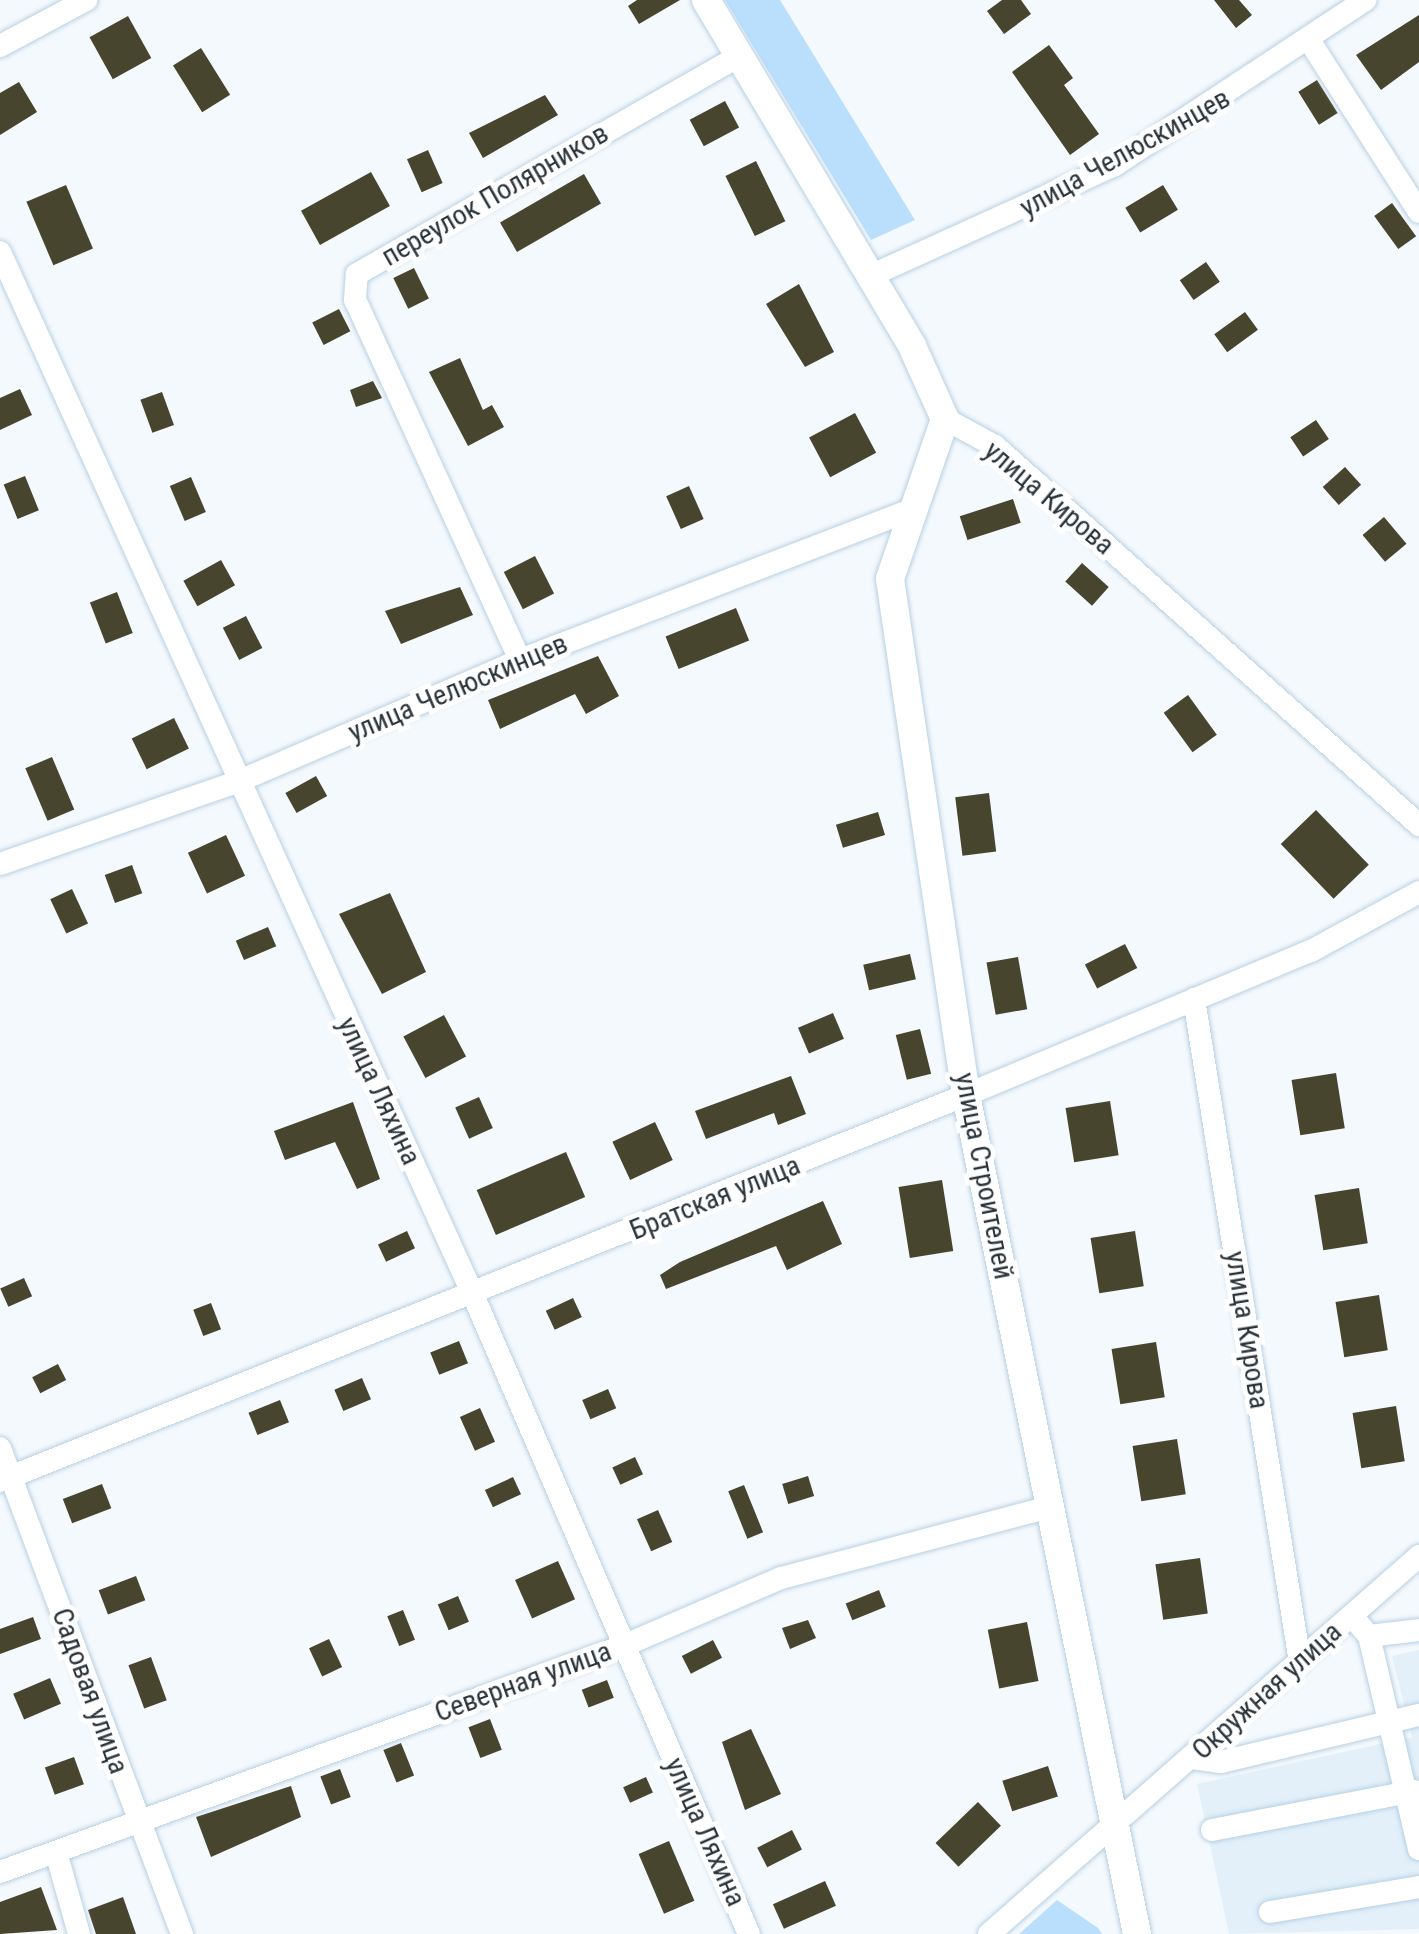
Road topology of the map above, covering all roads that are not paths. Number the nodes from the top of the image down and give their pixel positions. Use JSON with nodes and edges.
{"nodes":[{"id":1,"x":86,"y":0,"type":"edge"},
{"id":2,"x":706,"y":0,"type":"edge"},
{"id":3,"x":1365,"y":0,"type":"edge"},
{"id":4,"x":1310,"y":40,"type":"junction"},
{"id":5,"x":0,"y":46,"type":"edge"},
{"id":6,"x":740,"y":56,"type":"junction"},
{"id":7,"x":1419,"y":212,"type":"edge"},
{"id":8,"x":0,"y":252,"type":"edge"},
{"id":9,"x":868,"y":277,"type":"junction"},
{"id":10,"x":945,"y":419,"type":"junction"},
{"id":11,"x":914,"y":508,"type":"junction"},
{"id":12,"x":520,"y":660,"type":"junction"},
{"id":13,"x":238,"y":782,"type":"junction"},
{"id":14,"x":1419,"y":825,"type":"edge"},
{"id":15,"x":0,"y":864,"type":"edge"},
{"id":16,"x":1419,"y":892,"type":"edge"},
{"id":17,"x":1194,"y":998,"type":"junction"},
{"id":18,"x":966,"y":1096,"type":"junction"},
{"id":19,"x":474,"y":1296,"type":"junction"},
{"id":20,"x":0,"y":1448,"type":"edge"},
{"id":21,"x":5,"y":1479,"type":"edge"},
{"id":22,"x":1050,"y":1507,"type":"junction"},
{"id":23,"x":1419,"y":1556,"type":"edge"},
{"id":24,"x":1352,"y":1616,"type":"junction"},
{"id":25,"x":1419,"y":1630,"type":"edge"},
{"id":26,"x":1369,"y":1636,"type":"junction"},
{"id":27,"x":623,"y":1646,"type":"junction"},
{"id":28,"x":1300,"y":1662,"type":"junction"},
{"id":29,"x":1419,"y":1715,"type":"edge"},
{"id":30,"x":1385,"y":1722,"type":"junction"},
{"id":31,"x":1192,"y":1758,"type":"junction"},
{"id":32,"x":1411,"y":1791,"type":"edge"},
{"id":33,"x":139,"y":1823,"type":"junction"},
{"id":34,"x":1116,"y":1826,"type":"junction"},
{"id":35,"x":1212,"y":1830,"type":"dead end"},
{"id":36,"x":1419,"y":1848,"type":"edge"},
{"id":37,"x":56,"y":1852,"type":"junction"},
{"id":38,"x":0,"y":1872,"type":"edge"},
{"id":39,"x":1419,"y":1887,"type":"edge"},
{"id":40,"x":1270,"y":1912,"type":"dead end"},
{"id":41,"x":79,"y":1934,"type":"edge"},
{"id":42,"x":182,"y":1934,"type":"edge"},
{"id":43,"x":749,"y":1934,"type":"edge"},
{"id":44,"x":989,"y":1934,"type":"edge"},
{"id":45,"x":1137,"y":1934,"type":"edge"}],
"edges":[{"from":1,"to":5,"type":"street"},
{"from":2,"to":6,"type":"main road"},
{"from":3,"to":4,"type":"street","name":"улица Челюскинцев"},
{"from":4,"to":7,"type":"street"},
{"from":4,"to":9,"type":"street","name":"улица Челюскинцев"},
{"from":6,"to":9,"type":"main road"},
{"from":6,"to":12,"type":"street","name":"переулок Полярников"},
{"from":8,"to":13,"type":"street","name":"улица Ляхина"},
{"from":9,"to":10,"type":"main road"},
{"from":10,"to":11,"type":"main road","name":"улица Строителей"},
{"from":10,"to":14,"type":"street","name":"улица Кирова"},
{"from":11,"to":12,"type":"street","name":"улица Челюскинцев"},
{"from":11,"to":18,"type":"main road","name":"улица Строителей"},
{"from":12,"to":13,"type":"street","name":"улица Челюскинцев"},
{"from":13,"to":15,"type":"street","name":"улица Челюскинцев"},
{"from":13,"to":19,"type":"street","name":"улица Ляхина"},
{"from":16,"to":17,"type":"street","name":"Братская улица"},
{"from":17,"to":18,"type":"street","name":"Братская улица"},
{"from":17,"to":28,"type":"street","name":"улица Кирова"},
{"from":18,"to":19,"type":"street","name":"Братская улица"},
{"from":18,"to":22,"type":"main road","name":"улица Строителей"},
{"from":19,"to":21,"type":"street","name":"Братская улица"},
{"from":19,"to":27,"type":"street","name":"улица Ляхина"},
{"from":20,"to":21,"type":"street","name":"Садовая улица"},
{"from":21,"to":33,"type":"street","name":"Садовая улица"},
{"from":22,"to":27,"type":"street","name":"Северная улица"},
{"from":22,"to":34,"type":"main road","name":"улица Строителей"},
{"from":23,"to":24,"type":"street","name":"Окружная улица"},
{"from":24,"to":26,"type":"street"},
{"from":24,"to":28,"type":"street","name":"Окружная улица"},
{"from":25,"to":26,"type":"street"},
{"from":26,"to":30,"type":"street"},
{"from":27,"to":33,"type":"street","name":"Северная улица"},
{"from":27,"to":43,"type":"street","name":"улица Ляхина"},
{"from":28,"to":31,"type":"street","name":"Окружная улица"},
{"from":29,"to":30,"type":"street"},
{"from":30,"to":31,"type":"street"},
{"from":30,"to":32,"type":"street"},
{"from":31,"to":34,"type":"street","name":"Окружная улица"},
{"from":32,"to":35,"type":"street"},
{"from":32,"to":36,"type":"street"},
{"from":33,"to":37,"type":"street","name":"Северная улица"},
{"from":33,"to":42,"type":"street","name":"Садовая улица"},
{"from":34,"to":44,"type":"street","name":"Окружная улица"},
{"from":34,"to":45,"type":"main road","name":"улица Строителей"},
{"from":37,"to":38,"type":"street","name":"Северная улица"},
{"from":37,"to":41,"type":"street"},
{"from":39,"to":40,"type":"street"}]}
